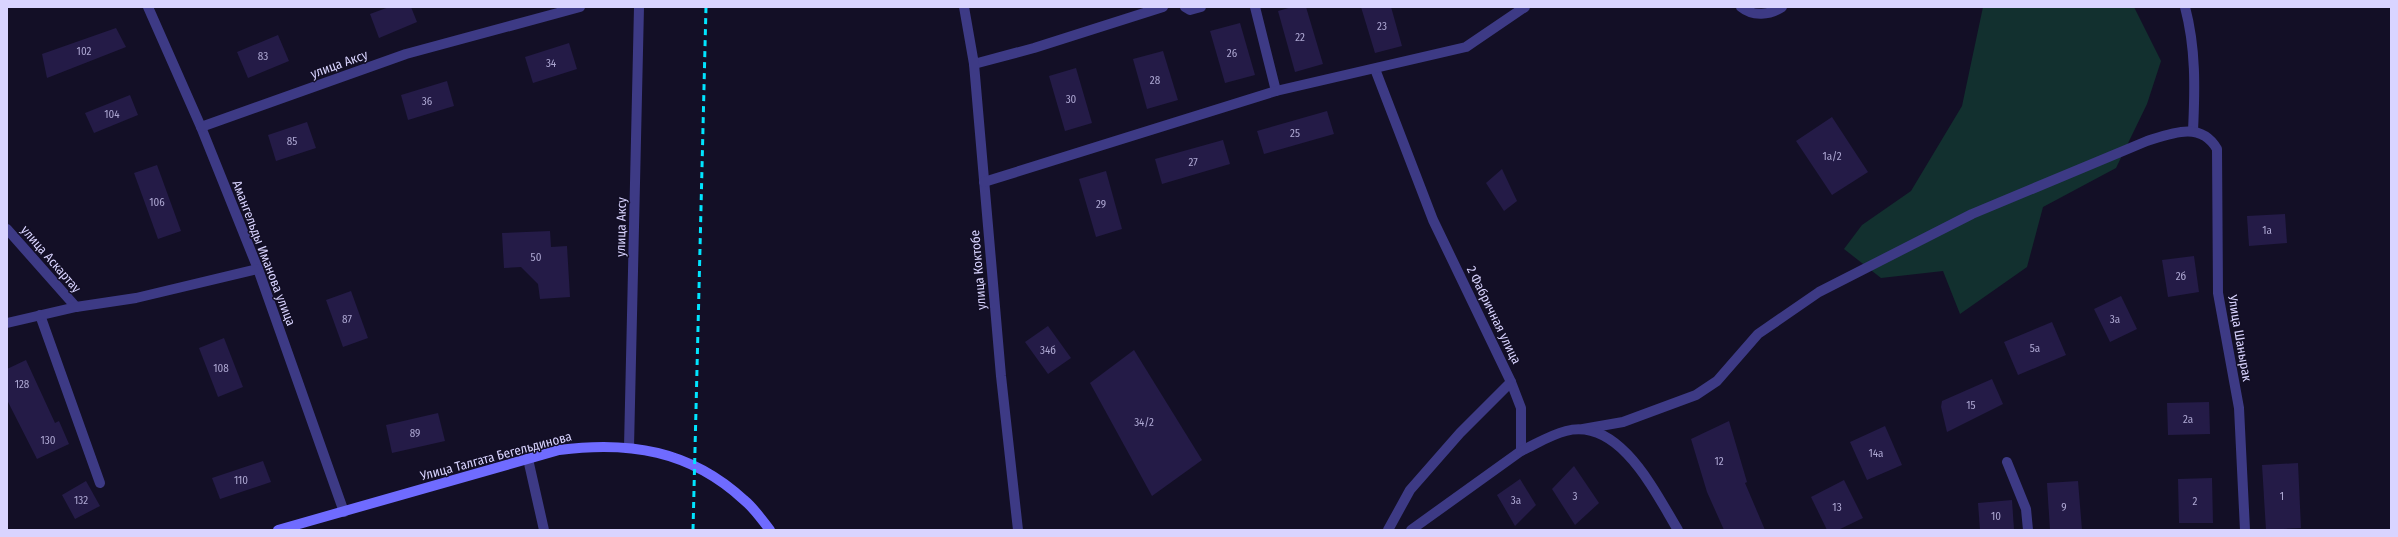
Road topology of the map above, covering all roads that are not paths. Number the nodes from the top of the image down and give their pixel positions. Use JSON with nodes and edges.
{"nodes":[{"id":1,"x":148,"y":7,"type":"edge"},
{"id":2,"x":580,"y":7,"type":"edge"},
{"id":3,"x":639,"y":7,"type":"edge"},
{"id":4,"x":964,"y":7,"type":"edge"},
{"id":5,"x":1163,"y":7,"type":"edge"},
{"id":6,"x":1185,"y":7,"type":"edge"},
{"id":7,"x":1200,"y":7,"type":"edge"},
{"id":8,"x":1255,"y":7,"type":"edge"},
{"id":9,"x":1525,"y":7,"type":"edge"},
{"id":10,"x":1741,"y":7,"type":"edge"},
{"id":11,"x":1782,"y":7,"type":"edge"},
{"id":12,"x":2185,"y":7,"type":"edge"},
{"id":13,"x":974,"y":64,"type":"junction"},
{"id":14,"x":1375,"y":69,"type":"junction"},
{"id":15,"x":1276,"y":91,"type":"junction"},
{"id":16,"x":201,"y":127,"type":"junction"},
{"id":17,"x":2193,"y":131,"type":"junction"},
{"id":18,"x":984,"y":182,"type":"junction"},
{"id":19,"x":7,"y":229,"type":"edge"},
{"id":20,"x":258,"y":269,"type":"junction"},
{"id":21,"x":76,"y":307,"type":"junction"},
{"id":22,"x":40,"y":315,"type":"junction"},
{"id":23,"x":7,"y":322,"type":"edge"},
{"id":24,"x":1511,"y":382,"type":"junction"},
{"id":25,"x":1583,"y":429,"type":"junction"},
{"id":26,"x":629,"y":447,"type":"junction"},
{"id":27,"x":1521,"y":451,"type":"junction"},
{"id":28,"x":528,"y":459,"type":"junction"},
{"id":29,"x":2007,"y":462,"type":"dead end"},
{"id":30,"x":100,"y":483,"type":"dead end"},
{"id":31,"x":344,"y":512,"type":"junction"},
{"id":32,"x":278,"y":530,"type":"edge"},
{"id":33,"x":544,"y":530,"type":"edge"},
{"id":34,"x":770,"y":530,"type":"edge"},
{"id":35,"x":1018,"y":530,"type":"edge"},
{"id":36,"x":1388,"y":530,"type":"edge"},
{"id":37,"x":1411,"y":530,"type":"edge"},
{"id":38,"x":1678,"y":530,"type":"edge"},
{"id":39,"x":2028,"y":530,"type":"edge"},
{"id":40,"x":2245,"y":530,"type":"edge"}],
"edges":[{"from":1,"to":16,"type":"street","name":"Амангельды Иманова улица"},
{"from":2,"to":16,"type":"street","name":"улица Аксу"},
{"from":3,"to":26,"type":"street","name":"улица Аксу"},
{"from":4,"to":13,"type":"street","name":"улица Коктобе"},
{"from":5,"to":13,"type":"street"},
{"from":6,"to":7,"type":"street"},
{"from":8,"to":15,"type":"street"},
{"from":9,"to":14,"type":"street"},
{"from":10,"to":11,"type":"street"},
{"from":12,"to":17,"type":"street"},
{"from":13,"to":18,"type":"street","name":"улица Коктобе"},
{"from":14,"to":15,"type":"street"},
{"from":14,"to":24,"type":"street","name":"2 Фабричная улица"},
{"from":15,"to":18,"type":"street"},
{"from":16,"to":20,"type":"street","name":"Амангельды Иманова улица"},
{"from":17,"to":25,"type":"street"},
{"from":17,"to":40,"type":"street","name":"Улица Шанырак"},
{"from":18,"to":35,"type":"street","name":"улица Коктобе"},
{"from":19,"to":21,"type":"street","name":"улица Аскартау"},
{"from":20,"to":21,"type":"street"},
{"from":20,"to":31,"type":"street","name":"Амангельды Иманова улица"},
{"from":21,"to":22,"type":"street"},
{"from":22,"to":23,"type":"street"},
{"from":22,"to":30,"type":"street"},
{"from":24,"to":27,"type":"street","name":"2 Фабричная улица"},
{"from":24,"to":36,"type":"street"},
{"from":25,"to":27,"type":"street"},
{"from":25,"to":38,"type":"street"},
{"from":26,"to":28,"type":"street","name":"Улица Талгата Бегельдинова"},
{"from":26,"to":34,"type":"street","name":"Улица Талгата Бегельдинова"},
{"from":27,"to":37,"type":"street"},
{"from":28,"to":31,"type":"street","name":"Улица Талгата Бегельдинова"},
{"from":28,"to":33,"type":"street"},
{"from":29,"to":39,"type":"street"},
{"from":31,"to":32,"type":"street","name":"Улица Талгата Бегельдинова"}]}
